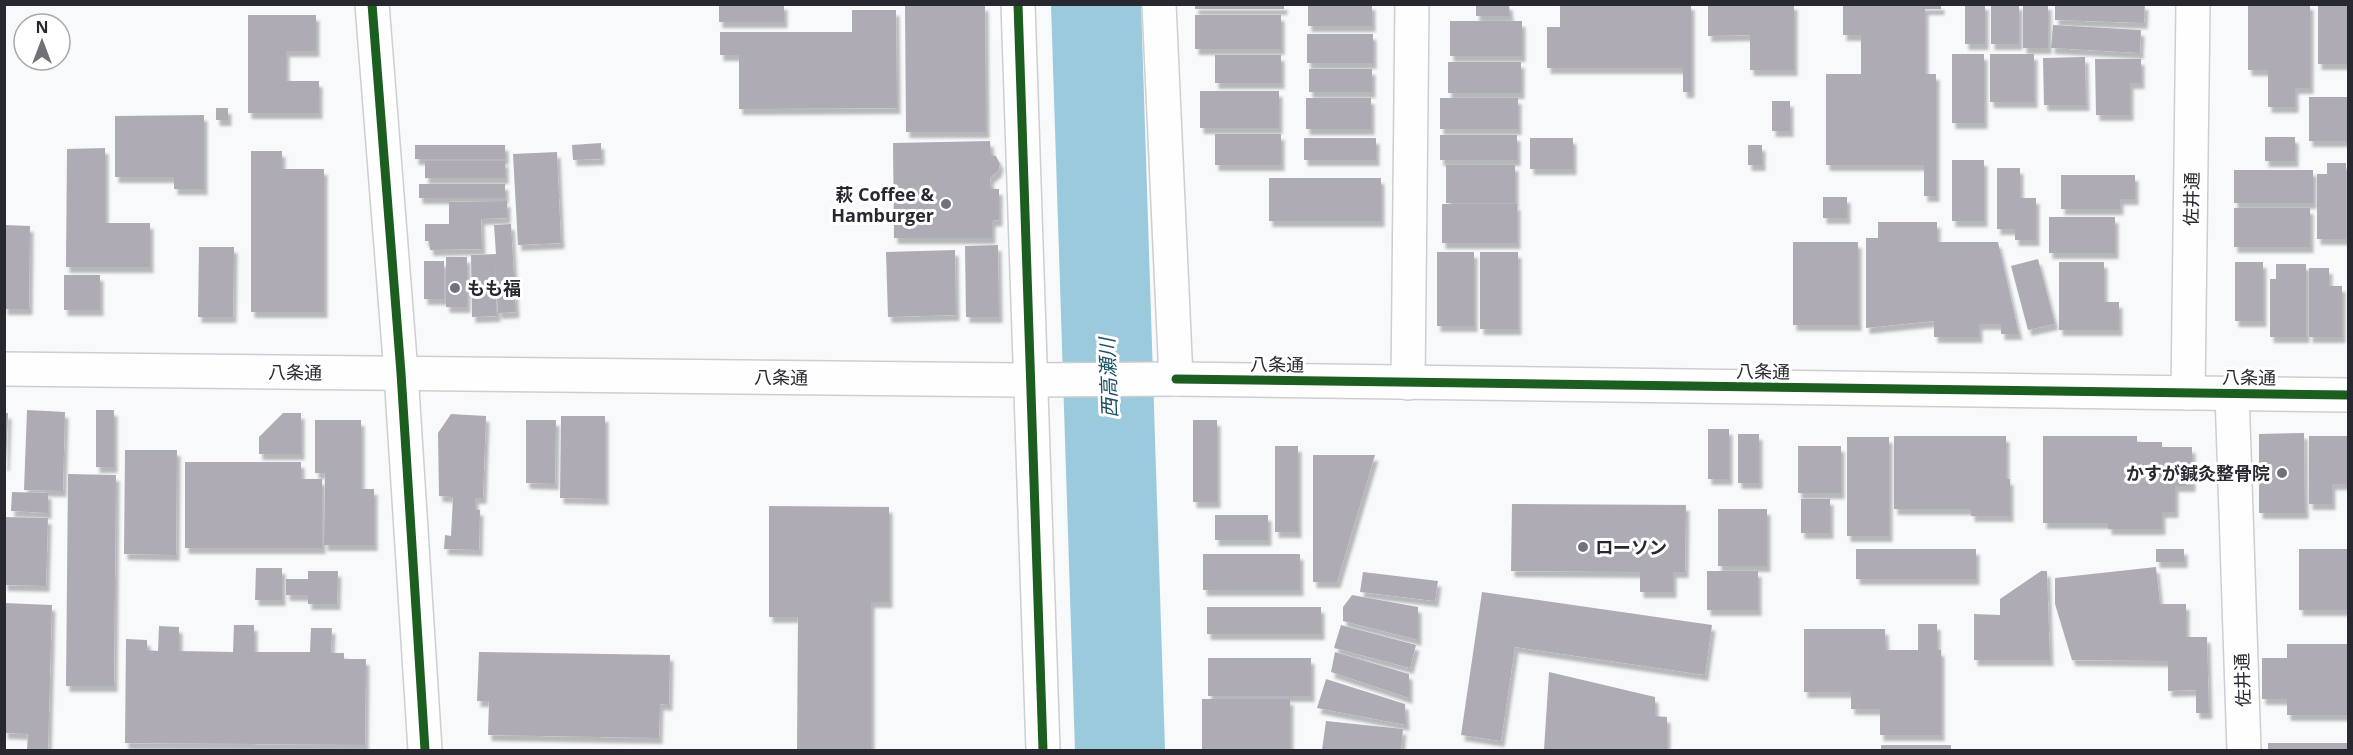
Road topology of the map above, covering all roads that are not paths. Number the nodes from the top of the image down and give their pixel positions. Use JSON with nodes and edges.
{"nodes":[{"id":1,"x":372,"y":4,"type":"edge"},
{"id":2,"x":1018,"y":4,"type":"edge"},
{"id":3,"x":1159,"y":4,"type":"edge"},
{"id":4,"x":1412,"y":4,"type":"edge"},
{"id":5,"x":2193,"y":4,"type":"edge"},
{"id":6,"x":4,"y":369,"type":"edge"},
{"id":7,"x":401,"y":373,"type":"junction"},
{"id":8,"x":1176,"y":379,"type":"junction"},
{"id":9,"x":1029,"y":380,"type":"junction"},
{"id":10,"x":1407,"y":382,"type":"junction"},
{"id":11,"x":2188,"y":393,"type":"junction"},
{"id":12,"x":2232,"y":393,"type":"junction"},
{"id":13,"x":2349,"y":395,"type":"edge"},
{"id":14,"x":425,"y":750,"type":"edge"},
{"id":15,"x":1043,"y":750,"type":"edge"},
{"id":16,"x":2244,"y":750,"type":"edge"}],
"edges":[{"from":1,"to":7,"type":"street"},
{"from":2,"to":9,"type":"street"},
{"from":3,"to":8,"type":"street"},
{"from":4,"to":10,"type":"street"},
{"from":5,"to":11,"type":"street","name":"佐井通"},
{"from":6,"to":7,"type":"street","name":"八条通"},
{"from":7,"to":9,"type":"street","name":"八条通"},
{"from":7,"to":14,"type":"street"},
{"from":8,"to":9,"type":"street","name":"八条通"},
{"from":8,"to":10,"type":"street","name":"八条通"},
{"from":9,"to":15,"type":"street"},
{"from":10,"to":11,"type":"street","name":"八条通"},
{"from":11,"to":12,"type":"street","name":"八条通"},
{"from":12,"to":13,"type":"street","name":"八条通"},
{"from":12,"to":16,"type":"street","name":"佐井通"}]}
